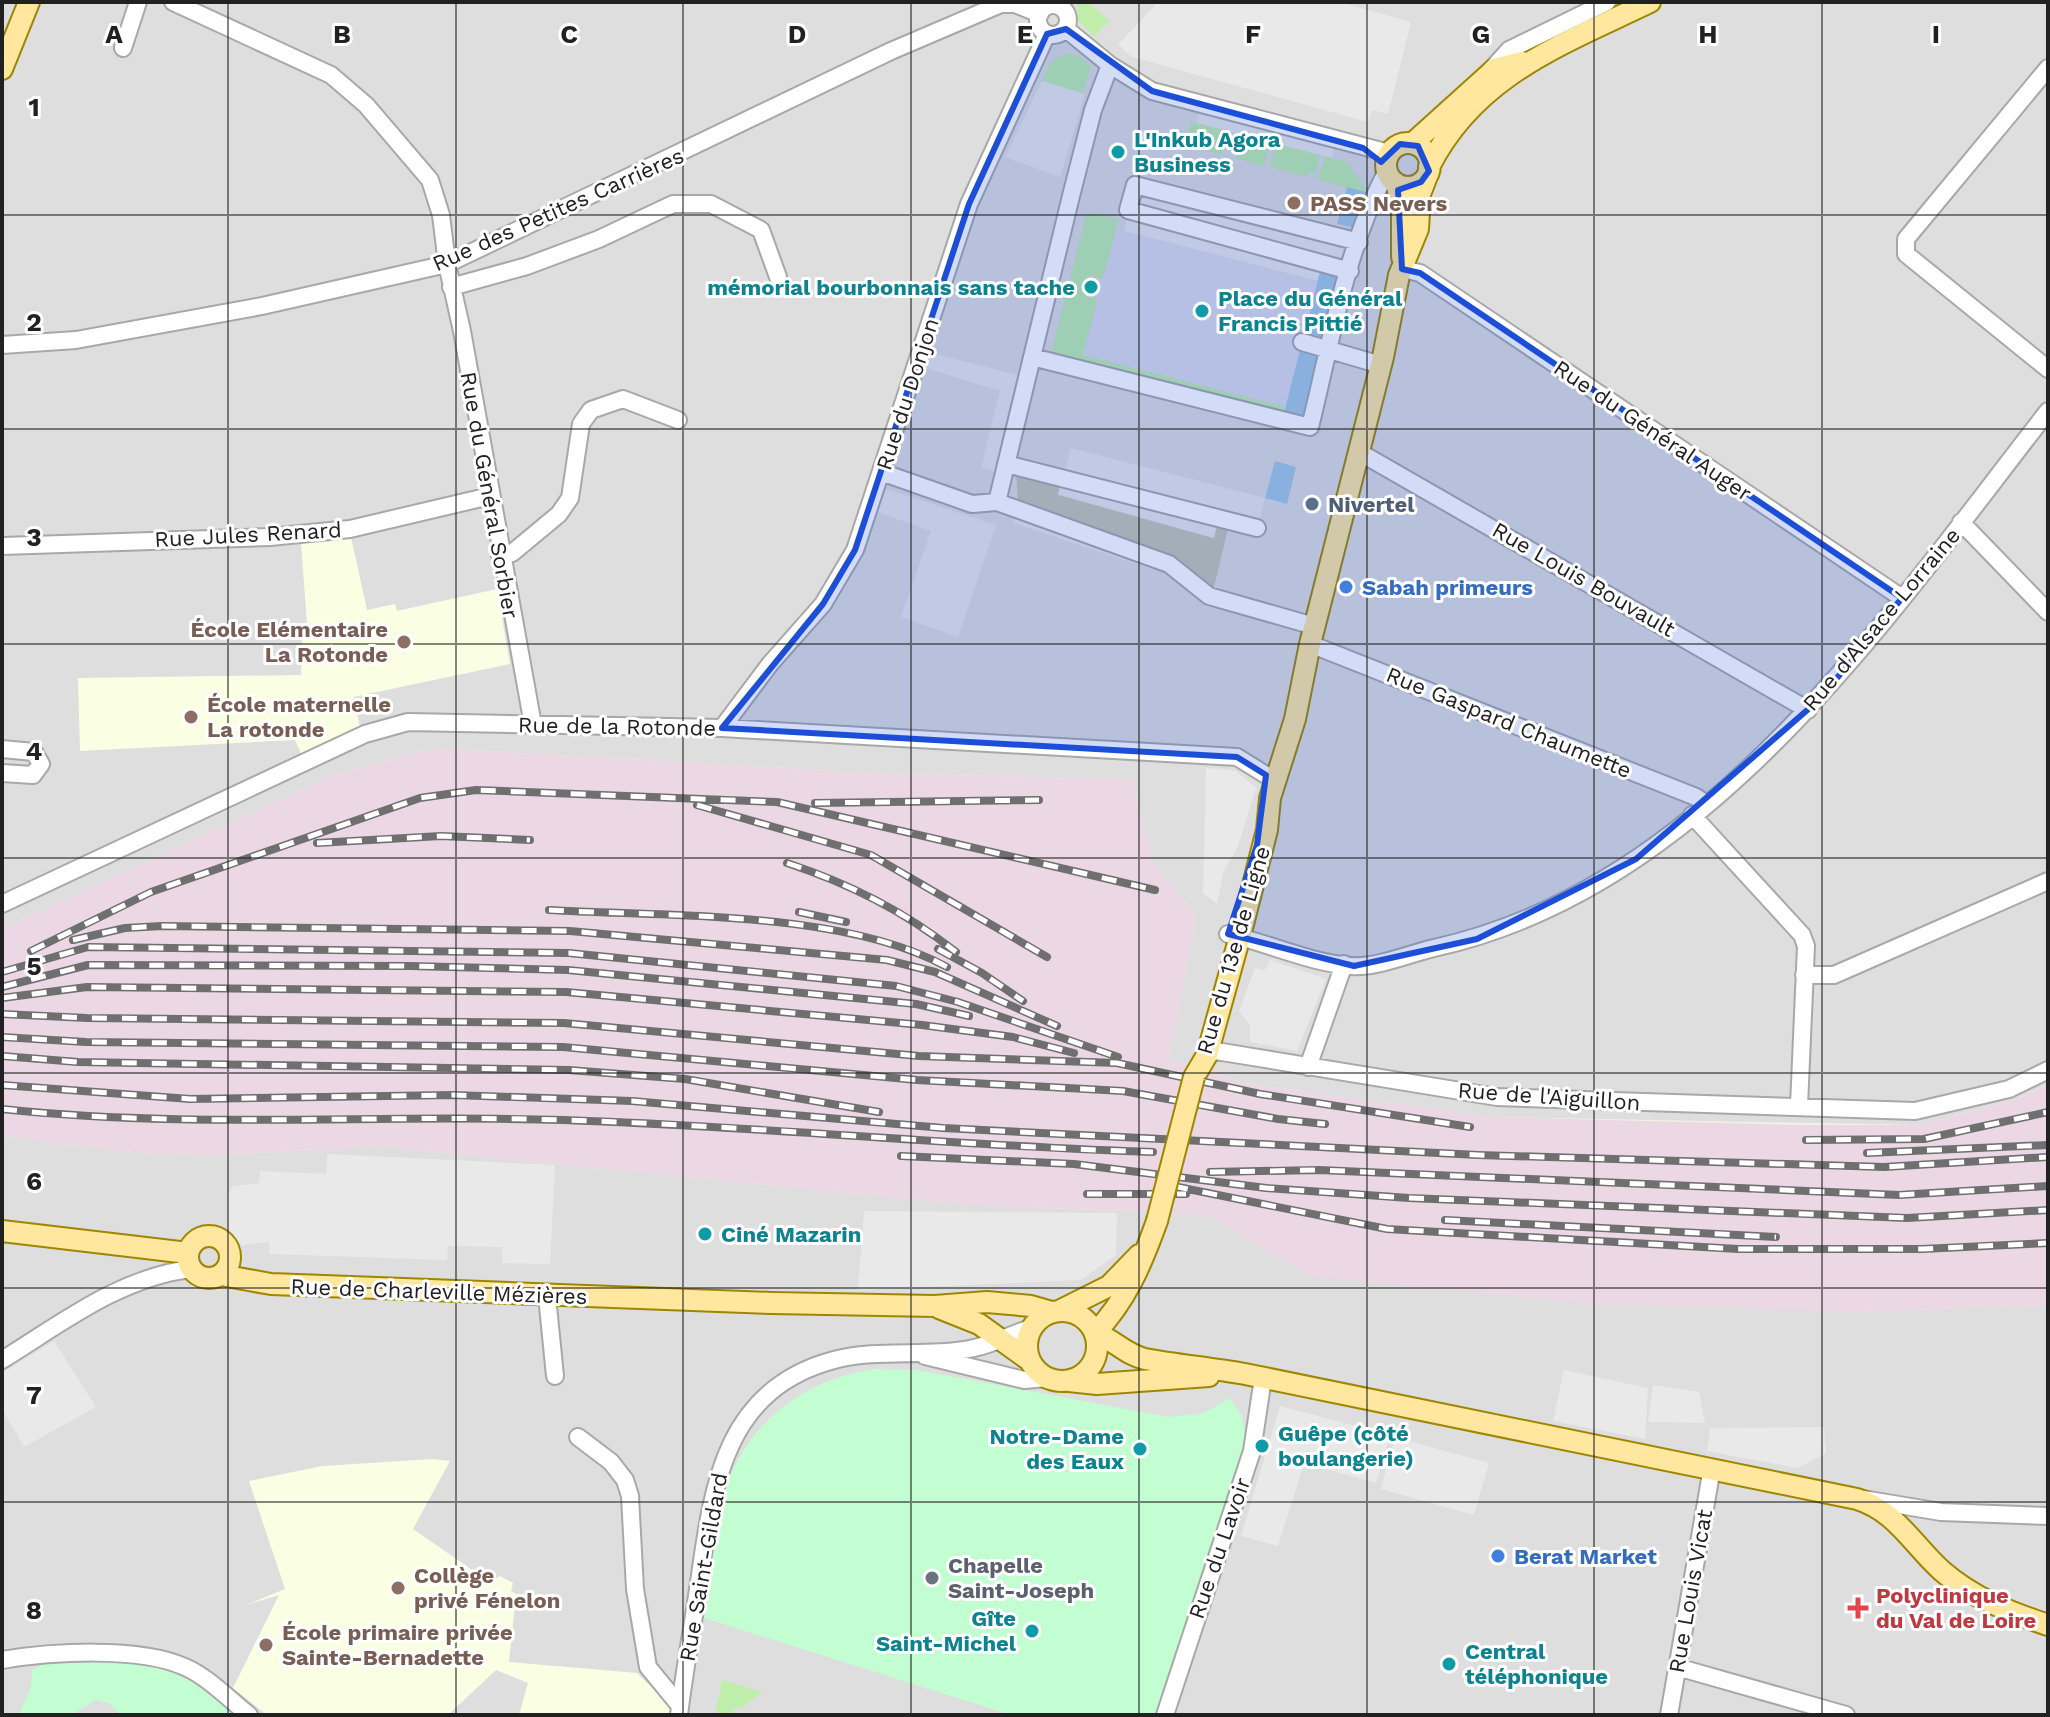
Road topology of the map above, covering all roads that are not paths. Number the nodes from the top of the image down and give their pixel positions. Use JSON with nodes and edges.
{"nodes":[{"id":1,"x":29,"y":2,"type":"edge"},
{"id":2,"x":138,"y":2,"type":"edge"},
{"id":3,"x":173,"y":2,"type":"edge"},
{"id":4,"x":1607,"y":2,"type":"edge"},
{"id":5,"x":1650,"y":2,"type":"edge"},
{"id":6,"x":1062,"y":5,"type":"edge"},
{"id":7,"x":1040,"y":14,"type":"junction"},
{"id":8,"x":1066,"y":29,"type":"junction"},
{"id":9,"x":1047,"y":34,"type":"junction"},
{"id":10,"x":123,"y":48,"type":"dead end"},
{"id":11,"x":1530,"y":61,"type":"junction"},
{"id":12,"x":1110,"y":65,"type":"junction"},
{"id":13,"x":2048,"y":68,"type":"edge"},
{"id":14,"x":2,"y":69,"type":"edge"},
{"id":15,"x":1483,"y":78,"type":"junction"},
{"id":16,"x":1413,"y":143,"type":"junction"},
{"id":17,"x":1389,"y":168,"type":"junction"},
{"id":18,"x":1429,"y":169,"type":"junction"},
{"id":19,"x":1359,"y":242,"type":"junction"},
{"id":20,"x":447,"y":264,"type":"junction"},
{"id":21,"x":1350,"y":271,"type":"junction"},
{"id":22,"x":1400,"y":272,"type":"junction"},
{"id":23,"x":778,"y":277,"type":"dead end"},
{"id":24,"x":451,"y":287,"type":"junction"},
{"id":25,"x":1302,"y":342,"type":"dead end"},
{"id":26,"x":2,"y":345,"type":"edge"},
{"id":27,"x":1330,"y":349,"type":"junction"},
{"id":28,"x":1032,"y":357,"type":"junction"},
{"id":29,"x":1381,"y":365,"type":"junction"},
{"id":30,"x":2048,"y":369,"type":"edge"},
{"id":31,"x":2048,"y":411,"type":"edge"},
{"id":32,"x":678,"y":420,"type":"dead end"},
{"id":33,"x":1359,"y":452,"type":"junction"},
{"id":34,"x":1006,"y":464,"type":"junction"},
{"id":35,"x":881,"y":472,"type":"junction"},
{"id":36,"x":490,"y":496,"type":"junction"},
{"id":37,"x":997,"y":502,"type":"junction"},
{"id":38,"x":1961,"y":522,"type":"junction"},
{"id":39,"x":1257,"y":528,"type":"dead end"},
{"id":40,"x":2,"y":546,"type":"edge"},
{"id":41,"x":500,"y":555,"type":"junction"},
{"id":42,"x":1902,"y":598,"type":"junction"},
{"id":43,"x":2048,"y":612,"type":"edge"},
{"id":44,"x":1312,"y":635,"type":"junction"},
{"id":45,"x":1296,"y":702,"type":"junction"},
{"id":46,"x":1808,"y":710,"type":"junction"},
{"id":47,"x":533,"y":725,"type":"junction"},
{"id":48,"x":722,"y":728,"type":"junction"},
{"id":49,"x":2,"y":749,"type":"edge"},
{"id":50,"x":2,"y":773,"type":"edge"},
{"id":51,"x":1266,"y":775,"type":"junction"},
{"id":52,"x":1706,"y":804,"type":"junction"},
{"id":53,"x":1692,"y":815,"type":"junction"},
{"id":54,"x":2048,"y":881,"type":"edge"},
{"id":55,"x":1242,"y":900,"type":"junction"},
{"id":56,"x":2,"y":904,"type":"edge"},
{"id":57,"x":1242,"y":937,"type":"junction"},
{"id":58,"x":1344,"y":964,"type":"junction"},
{"id":59,"x":1804,"y":975,"type":"junction"},
{"id":60,"x":1207,"y":1055,"type":"junction"},
{"id":61,"x":1308,"y":1067,"type":"junction"},
{"id":62,"x":2048,"y":1070,"type":"edge"},
{"id":63,"x":1194,"y":1077,"type":"junction"},
{"id":64,"x":1799,"y":1106,"type":"junction"},
{"id":65,"x":2,"y":1231,"type":"edge"},
{"id":66,"x":1149,"y":1243,"type":"junction"},
{"id":67,"x":189,"y":1261,"type":"junction"},
{"id":68,"x":230,"y":1274,"type":"junction"},
{"id":69,"x":547,"y":1296,"type":"junction"},
{"id":70,"x":935,"y":1306,"type":"junction"},
{"id":71,"x":1057,"y":1311,"type":"junction"},
{"id":72,"x":1031,"y":1328,"type":"junction"},
{"id":73,"x":1095,"y":1333,"type":"junction"},
{"id":74,"x":1000,"y":1338,"type":"junction"},
{"id":75,"x":912,"y":1353,"type":"junction"},
{"id":76,"x":2,"y":1360,"type":"edge"},
{"id":77,"x":1029,"y":1360,"type":"junction"},
{"id":78,"x":555,"y":1376,"type":"dead end"},
{"id":79,"x":1254,"y":1376,"type":"junction"},
{"id":80,"x":1047,"y":1378,"type":"junction"},
{"id":81,"x":1069,"y":1381,"type":"junction"},
{"id":82,"x":578,"y":1437,"type":"dead end"},
{"id":83,"x":1712,"y":1468,"type":"junction"},
{"id":84,"x":1857,"y":1499,"type":"junction"},
{"id":85,"x":2048,"y":1516,"type":"edge"},
{"id":86,"x":2048,"y":1625,"type":"edge"},
{"id":87,"x":2,"y":1660,"type":"edge"},
{"id":88,"x":1677,"y":1667,"type":"junction"},
{"id":89,"x":679,"y":1711,"type":"edge"},
{"id":90,"x":249,"y":1715,"type":"edge"},
{"id":91,"x":1165,"y":1715,"type":"edge"},
{"id":92,"x":1669,"y":1715,"type":"edge"},
{"id":93,"x":1846,"y":1715,"type":"edge"}],
"edges":[{"from":1,"to":14,"type":"main road"},
{"from":2,"to":10,"type":"street"},
{"from":3,"to":20,"type":"street","name":"Rue du Général Sorbier"},
{"from":4,"to":15,"type":"street"},
{"from":5,"to":11,"type":"main road","name":"Rue du 13e de Ligne"},
{"from":6,"to":7,"type":"street"},
{"from":6,"to":8,"type":"street"},
{"from":7,"to":9,"type":"street"},
{"from":7,"to":20,"type":"street","name":"Rue des Petites Carrières"},
{"from":8,"to":9,"type":"street"},
{"from":8,"to":12,"type":"street"},
{"from":9,"to":35,"type":"street","name":"Rue du Donjon"},
{"from":11,"to":15,"type":"main road","name":"Rue du 13e de Ligne"},
{"from":11,"to":18,"type":"main road","name":"Rue du 13e de Ligne"},
{"from":12,"to":17,"type":"street"},
{"from":12,"to":28,"type":"street"},
{"from":13,"to":30,"type":"street"},
{"from":15,"to":16,"type":"main road","name":"Rue du 13e de Ligne"},
{"from":16,"to":17,"type":"main road"},
{"from":16,"to":18,"type":"main road"},
{"from":17,"to":18,"type":"main road"},
{"from":17,"to":19,"type":"street"},
{"from":17,"to":22,"type":"main road","name":"Rue du 13e de Ligne"},
{"from":18,"to":22,"type":"main road","name":"Rue du 13e de Ligne"},
{"from":19,"to":21,"type":"street"},
{"from":19,"to":21,"type":"street"},
{"from":20,"to":24,"type":"street","name":"Rue du Général Sorbier"},
{"from":20,"to":26,"type":"street","name":"Rue des Petites Carrières"},
{"from":21,"to":27,"type":"street"},
{"from":22,"to":29,"type":"main road","name":"Rue du 13e de Ligne"},
{"from":22,"to":42,"type":"street","name":"Rue du Général Auger"},
{"from":23,"to":24,"type":"street"},
{"from":24,"to":36,"type":"street","name":"Rue du Général Sorbier"},
{"from":25,"to":27,"type":"street"},
{"from":27,"to":28,"type":"street"},
{"from":27,"to":29,"type":"street"},
{"from":28,"to":34,"type":"street"},
{"from":29,"to":33,"type":"main road","name":"Rue du 13e de Ligne"},
{"from":31,"to":38,"type":"street","name":"Rue d'Alsace Lorraine"},
{"from":32,"to":41,"type":"street"},
{"from":33,"to":44,"type":"main road","name":"Rue du 13e de Ligne"},
{"from":33,"to":46,"type":"street","name":"Rue Louis Bouvault"},
{"from":34,"to":37,"type":"street"},
{"from":34,"to":39,"type":"street"},
{"from":35,"to":37,"type":"street","name":"Rue Gaspard Chaumette"},
{"from":35,"to":48,"type":"street","name":"Rue du Donjon"},
{"from":36,"to":40,"type":"street","name":"Rue Jules Renard"},
{"from":36,"to":41,"type":"street","name":"Rue du Général Sorbier"},
{"from":37,"to":44,"type":"street","name":"Rue Gaspard Chaumette"},
{"from":38,"to":42,"type":"street","name":"Rue d'Alsace Lorraine"},
{"from":38,"to":43,"type":"street"},
{"from":41,"to":47,"type":"street","name":"Rue du Général Sorbier"},
{"from":42,"to":46,"type":"street","name":"Rue d'Alsace Lorraine"},
{"from":44,"to":45,"type":"main road","name":"Rue du 13e de Ligne"},
{"from":44,"to":52,"type":"street","name":"Rue Gaspard Chaumette"},
{"from":45,"to":51,"type":"main road","name":"Rue du 13e de Ligne"},
{"from":45,"to":55,"type":"main road","name":"Rue du 13e de Ligne"},
{"from":46,"to":52,"type":"street","name":"Rue d'Alsace Lorraine"},
{"from":47,"to":48,"type":"street","name":"Rue de la Rotonde"},
{"from":47,"to":56,"type":"street","name":"Rue de la Rotonde"},
{"from":48,"to":51,"type":"street","name":"Rue de la Rotonde"},
{"from":49,"to":50,"type":"street"},
{"from":51,"to":55,"type":"main road","name":"Rue du 13e de Ligne"},
{"from":52,"to":53,"type":"street","name":"Rue d'Alsace Lorraine"},
{"from":53,"to":58,"type":"street","name":"Rue d'Alsace Lorraine"},
{"from":53,"to":59,"type":"street"},
{"from":54,"to":59,"type":"street"},
{"from":55,"to":57,"type":"main road","name":"Rue du 13e de Ligne"},
{"from":57,"to":58,"type":"street","name":"Rue d'Alsace Lorraine"},
{"from":57,"to":60,"type":"main road","name":"Rue du 13e de Ligne"},
{"from":57,"to":63,"type":"main road"},
{"from":58,"to":61,"type":"street"},
{"from":59,"to":64,"type":"street"},
{"from":60,"to":61,"type":"street","name":"Rue de l'Aiguillon"},
{"from":60,"to":63,"type":"main road","name":"Rue du 13e de Ligne"},
{"from":61,"to":64,"type":"street","name":"Rue de l'Aiguillon"},
{"from":62,"to":64,"type":"street","name":"Rue de l'Aiguillon"},
{"from":63,"to":66,"type":"main road","name":"Rue du 13e de Ligne","bridge":true},
{"from":65,"to":67,"type":"main road"},
{"from":66,"to":71,"type":"main road","name":"Rue du 13e de Ligne"},
{"from":66,"to":73,"type":"main road","name":"Rue du 13e de Ligne"},
{"from":67,"to":68,"type":"main road"},
{"from":67,"to":68,"type":"main road"},
{"from":67,"to":76,"type":"street"},
{"from":68,"to":69,"type":"main road","name":"Rue de Charleville Mézières"},
{"from":69,"to":70,"type":"main road","name":"Rue de Charleville Mézières"},
{"from":69,"to":78,"type":"street"},
{"from":70,"to":71,"type":"main road"},
{"from":70,"to":74,"type":"main road"},
{"from":71,"to":72,"type":"main road"},
{"from":71,"to":73,"type":"main road"},
{"from":72,"to":74,"type":"street","name":"Rue Saint-Gildard"},
{"from":72,"to":77,"type":"main road"},
{"from":73,"to":79,"type":"main road"},
{"from":73,"to":81,"type":"main road"},
{"from":74,"to":75,"type":"street","name":"Rue Saint-Gildard"},
{"from":74,"to":77,"type":"main road"},
{"from":75,"to":80,"type":"street","name":"Rue Saint-Gildard"},
{"from":75,"to":89,"type":"street","name":"Rue Saint-Gildard"},
{"from":77,"to":80,"type":"main road"},
{"from":79,"to":81,"type":"main road"},
{"from":79,"to":83,"type":"main road"},
{"from":79,"to":91,"type":"street","name":"Rue du Lavoir"},
{"from":80,"to":81,"type":"main road"},
{"from":82,"to":89,"type":"street"},
{"from":83,"to":84,"type":"main road"},
{"from":83,"to":88,"type":"street","name":"Rue Louis Vicat"},
{"from":84,"to":85,"type":"street"},
{"from":84,"to":86,"type":"main road"},
{"from":87,"to":90,"type":"street"},
{"from":88,"to":92,"type":"street","name":"Rue Louis Vicat"},
{"from":88,"to":93,"type":"street"}]}
